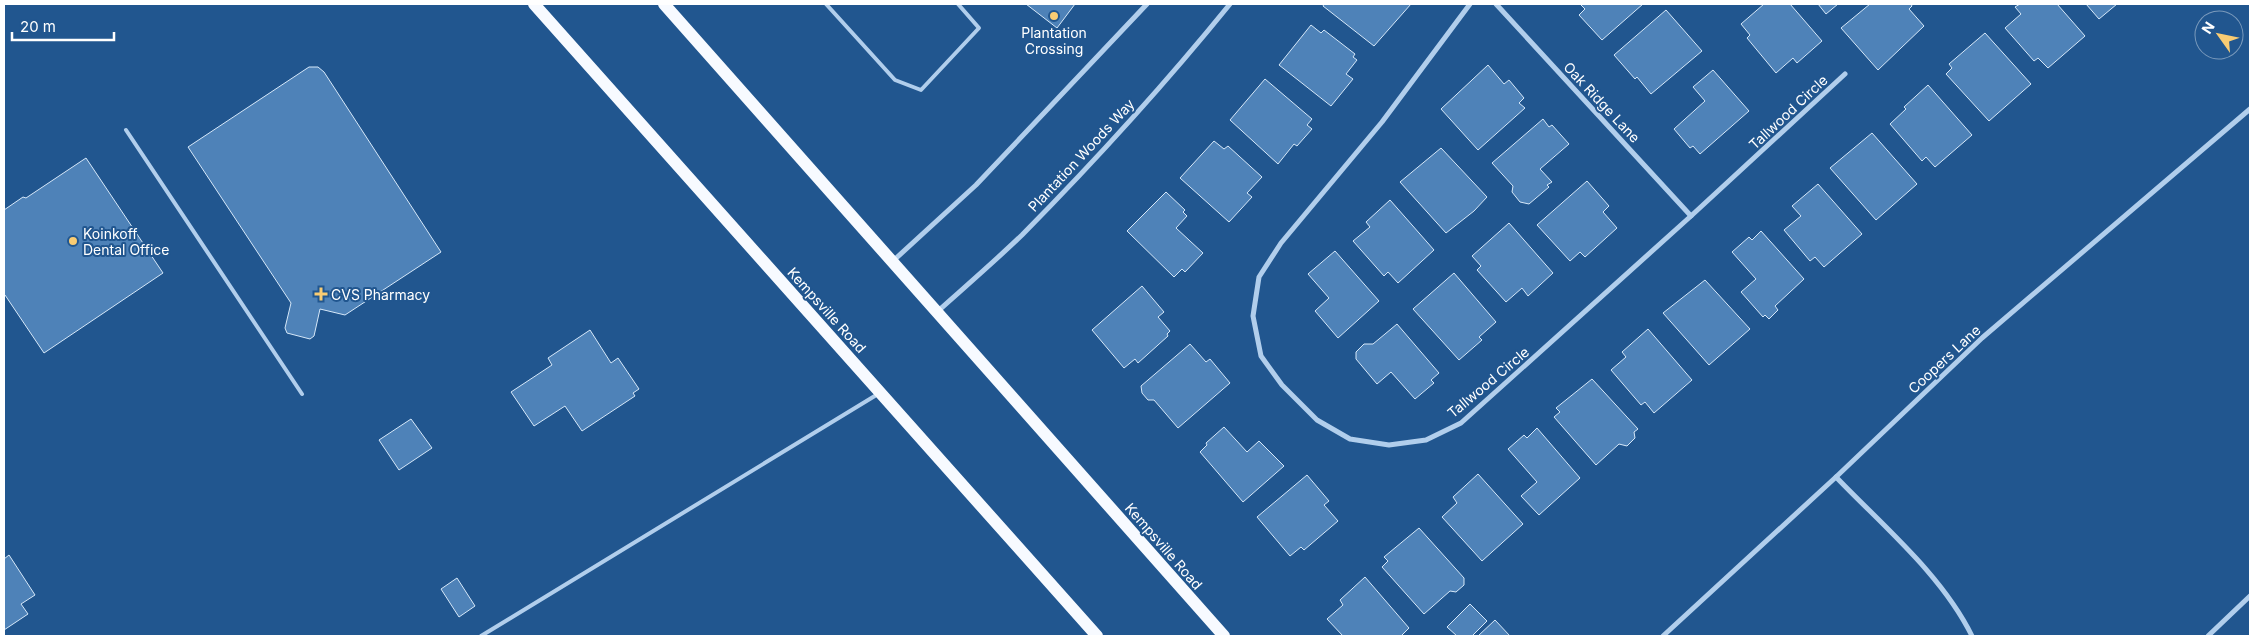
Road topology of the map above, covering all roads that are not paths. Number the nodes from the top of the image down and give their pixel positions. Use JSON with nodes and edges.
{"nodes":[{"id":1,"x":534,"y":4,"type":"edge"},
{"id":2,"x":664,"y":4,"type":"edge"},
{"id":3,"x":826,"y":4,"type":"edge"},
{"id":4,"x":958,"y":4,"type":"edge"},
{"id":5,"x":1147,"y":4,"type":"edge"},
{"id":6,"x":1230,"y":4,"type":"edge"},
{"id":7,"x":1470,"y":4,"type":"edge"},
{"id":8,"x":1496,"y":4,"type":"edge"},
{"id":9,"x":1845,"y":74,"type":"dead end"},
{"id":10,"x":2250,"y":109,"type":"edge"},
{"id":11,"x":126,"y":130,"type":"dead end"},
{"id":12,"x":1691,"y":216,"type":"junction"},
{"id":13,"x":893,"y":261,"type":"junction"},
{"id":14,"x":937,"y":312,"type":"junction"},
{"id":15,"x":880,"y":392,"type":"junction"},
{"id":16,"x":302,"y":394,"type":"dead end"},
{"id":17,"x":1836,"y":477,"type":"junction"},
{"id":18,"x":2250,"y":596,"type":"edge"},
{"id":19,"x":481,"y":636,"type":"edge"},
{"id":20,"x":1097,"y":636,"type":"edge"},
{"id":21,"x":1224,"y":636,"type":"edge"},
{"id":22,"x":1663,"y":636,"type":"edge"},
{"id":23,"x":1972,"y":636,"type":"edge"},
{"id":24,"x":2208,"y":636,"type":"edge"}],
"edges":[{"from":1,"to":15,"type":"main road","name":"Kempsville Road"},
{"from":2,"to":13,"type":"main road","name":"Kempsville Road"},
{"from":3,"to":4,"type":"lane"},
{"from":5,"to":13,"type":"street"},
{"from":6,"to":14,"type":"street","name":"Plantation Woods Way"},
{"from":7,"to":12,"type":"street","name":"Tallwood Circle"},
{"from":8,"to":12,"type":"street","name":"Oak Ridge Lane"},
{"from":9,"to":12,"type":"street","name":"Tallwood Circle"},
{"from":10,"to":17,"type":"street","name":"Coopers Lane"},
{"from":11,"to":16,"type":"lane"},
{"from":13,"to":14,"type":"main road","name":"Kempsville Road"},
{"from":14,"to":21,"type":"main road","name":"Kempsville Road"},
{"from":15,"to":19,"type":"lane"},
{"from":15,"to":20,"type":"main road","name":"Kempsville Road"},
{"from":17,"to":22,"type":"street","name":"Coopers Lane"},
{"from":17,"to":23,"type":"street"},
{"from":18,"to":24,"type":"street"}]}
